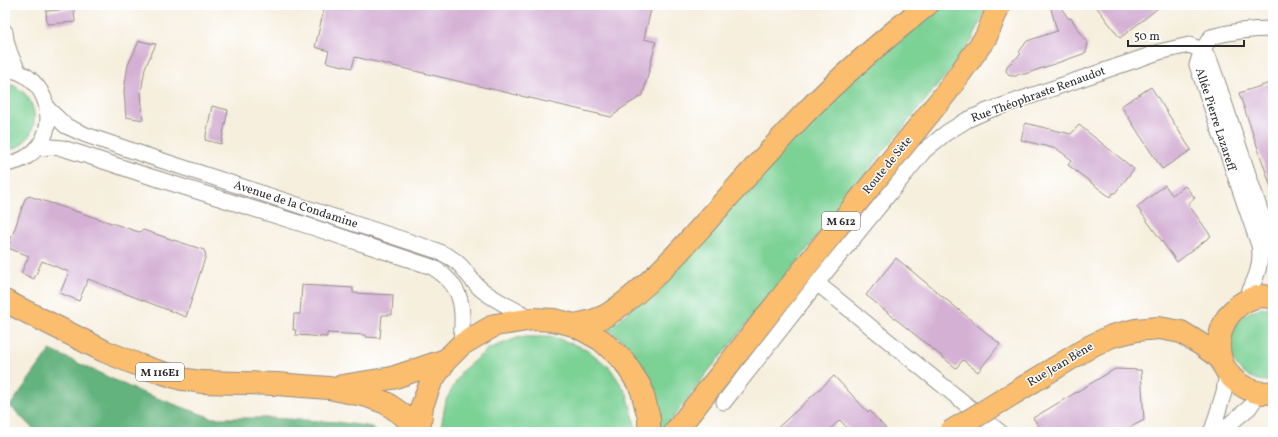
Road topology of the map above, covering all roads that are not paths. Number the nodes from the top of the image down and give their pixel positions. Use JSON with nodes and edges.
{"nodes":[{"id":1,"x":928,"y":5,"type":"edge"},
{"id":2,"x":999,"y":5,"type":"edge"},
{"id":3,"x":1273,"y":28,"type":"edge"},
{"id":4,"x":5,"y":32,"type":"edge"},
{"id":5,"x":1202,"y":50,"type":"junction"},
{"id":6,"x":12,"y":70,"type":"edge"},
{"id":7,"x":48,"y":109,"type":"junction"},
{"id":8,"x":37,"y":148,"type":"junction"},
{"id":9,"x":5,"y":164,"type":"edge"},
{"id":10,"x":1254,"y":213,"type":"junction"},
{"id":11,"x":1273,"y":253,"type":"edge"},
{"id":12,"x":817,"y":283,"type":"junction"},
{"id":13,"x":1273,"y":297,"type":"edge"},
{"id":14,"x":5,"y":301,"type":"edge"},
{"id":15,"x":1245,"y":301,"type":"junction"},
{"id":16,"x":534,"y":319,"type":"junction"},
{"id":17,"x":1226,"y":319,"type":"junction"},
{"id":18,"x":574,"y":325,"type":"junction"},
{"id":19,"x":1181,"y":332,"type":"junction"},
{"id":20,"x":461,"y":344,"type":"junction"},
{"id":21,"x":446,"y":360,"type":"junction"},
{"id":22,"x":1224,"y":366,"type":"junction"},
{"id":23,"x":329,"y":388,"type":"junction"},
{"id":24,"x":1266,"y":392,"type":"edge"},
{"id":25,"x":724,"y":402,"type":"dead end"},
{"id":26,"x":419,"y":432,"type":"edge"},
{"id":27,"x":649,"y":432,"type":"edge"},
{"id":28,"x":675,"y":432,"type":"edge"},
{"id":29,"x":950,"y":432,"type":"edge"},
{"id":30,"x":1000,"y":432,"type":"edge"},
{"id":31,"x":1211,"y":432,"type":"edge"}],
"edges":[{"from":1,"to":18,"type":"main road"},
{"from":2,"to":28,"type":"main road","name":"Route de Sète","number":"M 612"},
{"from":3,"to":5,"type":"street"},
{"from":4,"to":6,"type":"street"},
{"from":5,"to":10,"type":"street","name":"Allée Pierre Lazareff"},
{"from":5,"to":12,"type":"street","name":"Rue Théophraste Renaudot"},
{"from":6,"to":7,"type":"street"},
{"from":7,"to":8,"type":"street"},
{"from":7,"to":16,"type":"street","name":"Avenue de la Condamine"},
{"from":8,"to":9,"type":"street"},
{"from":8,"to":20,"type":"street","name":"Avenue de la Condamine"},
{"from":10,"to":11,"type":"street","name":"Allée Pierre Lazareff"},
{"from":10,"to":15,"type":"street","name":"Allée Pierre Lazareff"},
{"from":12,"to":25,"type":"street","name":"Rue Théophraste Renaudot"},
{"from":12,"to":30,"type":"street"},
{"from":13,"to":15,"type":"main road"},
{"from":14,"to":23,"type":"main road","number":"M 116E1"},
{"from":15,"to":17,"type":"main road"},
{"from":16,"to":18,"type":"main road"},
{"from":16,"to":20,"type":"main road"},
{"from":17,"to":19,"type":"main road","name":"Rue Jean Bène"},
{"from":17,"to":22,"type":"main road"},
{"from":18,"to":27,"type":"main road"},
{"from":19,"to":22,"type":"main road","name":"Rue Jean Bène"},
{"from":19,"to":29,"type":"main road","name":"Rue Jean Bène","bridge":true},
{"from":20,"to":21,"type":"main road"},
{"from":21,"to":23,"type":"main road","number":"M 116E1"},
{"from":21,"to":26,"type":"main road"},
{"from":22,"to":24,"type":"main road","name":"Rue Jean Bène"},
{"from":22,"to":31,"type":"street"},
{"from":23,"to":26,"type":"main road","number":"M 116E1"},
{"from":24,"to":31,"type":"street"}]}
